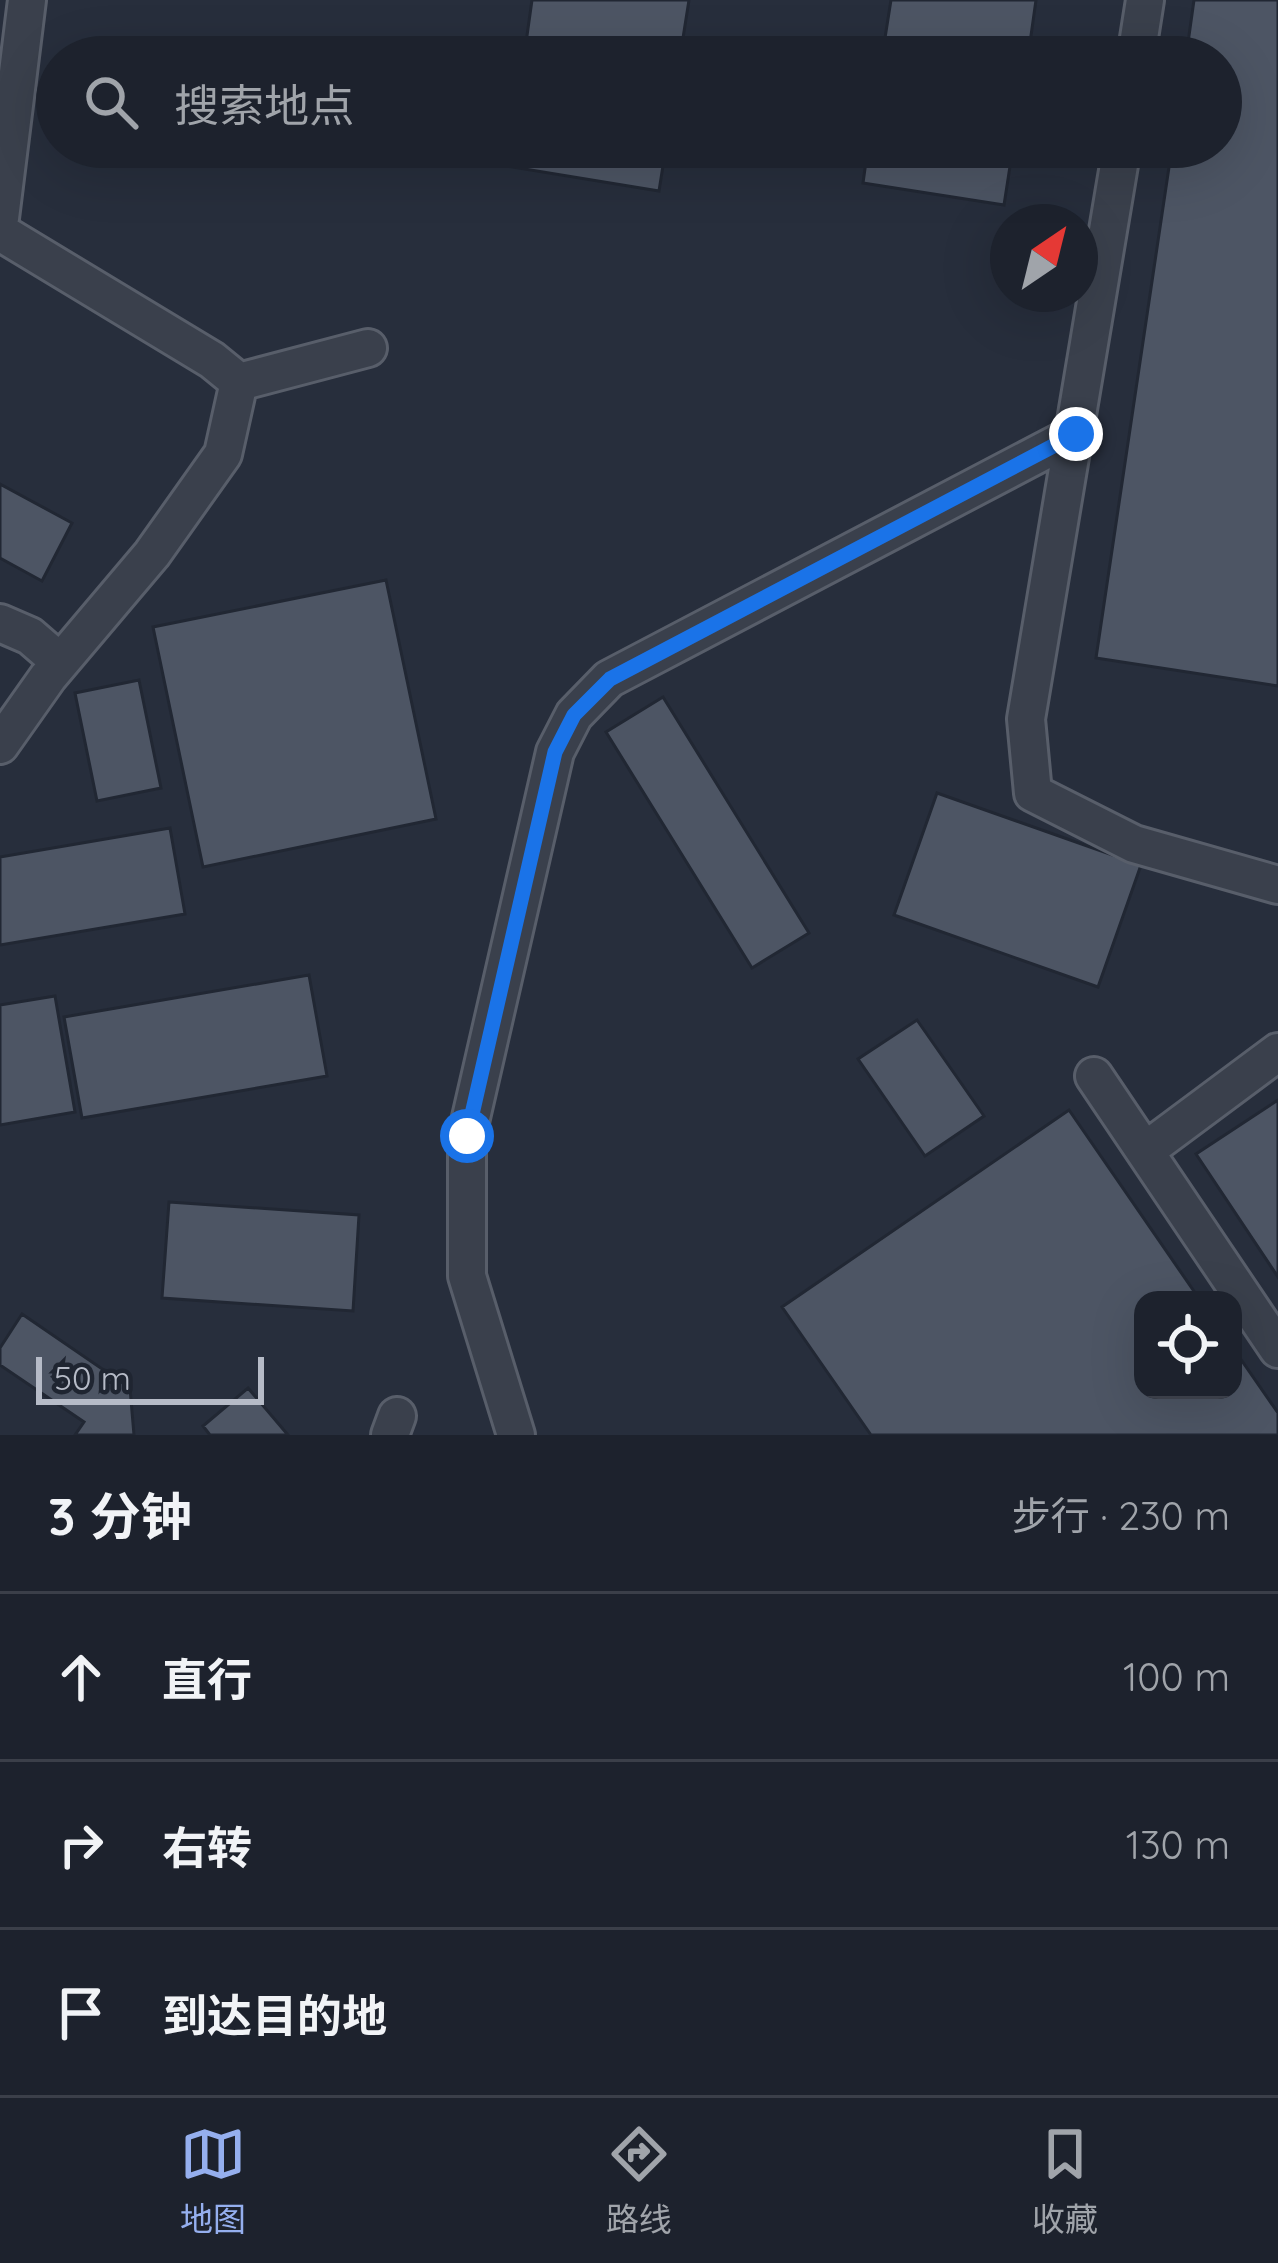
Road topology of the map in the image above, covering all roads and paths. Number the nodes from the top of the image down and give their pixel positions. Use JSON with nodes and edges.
{"nodes":[{"id":1,"x":27,"y":0,"type":"edge"},
{"id":2,"x":1145,"y":0,"type":"edge"},
{"id":3,"x":1139,"y":36,"type":"edge"},
{"id":4,"x":1119,"y":168,"type":"edge"},
{"id":5,"x":0,"y":218,"type":"edge"},
{"id":6,"x":0,"y":232,"type":"edge"},
{"id":7,"x":368,"y":348,"type":"dead end"},
{"id":8,"x":238,"y":382,"type":"junction"},
{"id":9,"x":1076,"y":434,"type":"junction"},
{"id":10,"x":0,"y":623,"type":"edge"},
{"id":11,"x":60,"y":662,"type":"junction"},
{"id":12,"x":0,"y":745,"type":"edge"},
{"id":13,"x":1278,"y":885,"type":"edge"},
{"id":14,"x":1278,"y":1052,"type":"edge"},
{"id":15,"x":1094,"y":1076,"type":"dead end"},
{"id":16,"x":1145,"y":1151,"type":"junction"},
{"id":17,"x":1278,"y":1349,"type":"edge"},
{"id":18,"x":516,"y":1435,"type":"edge"}],
"edges":[{"from":1,"to":5,"type":"lane"},
{"from":2,"to":3,"type":"lane"},
{"from":4,"to":9,"type":"lane"},
{"from":6,"to":8,"type":"lane"},
{"from":7,"to":8,"type":"lane"},
{"from":8,"to":11,"type":"lane"},
{"from":9,"to":13,"type":"lane"},
{"from":9,"to":18,"type":"lane"},
{"from":10,"to":11,"type":"lane"},
{"from":11,"to":12,"type":"lane"},
{"from":14,"to":16,"type":"lane"},
{"from":15,"to":16,"type":"lane"},
{"from":16,"to":17,"type":"lane"}]}
